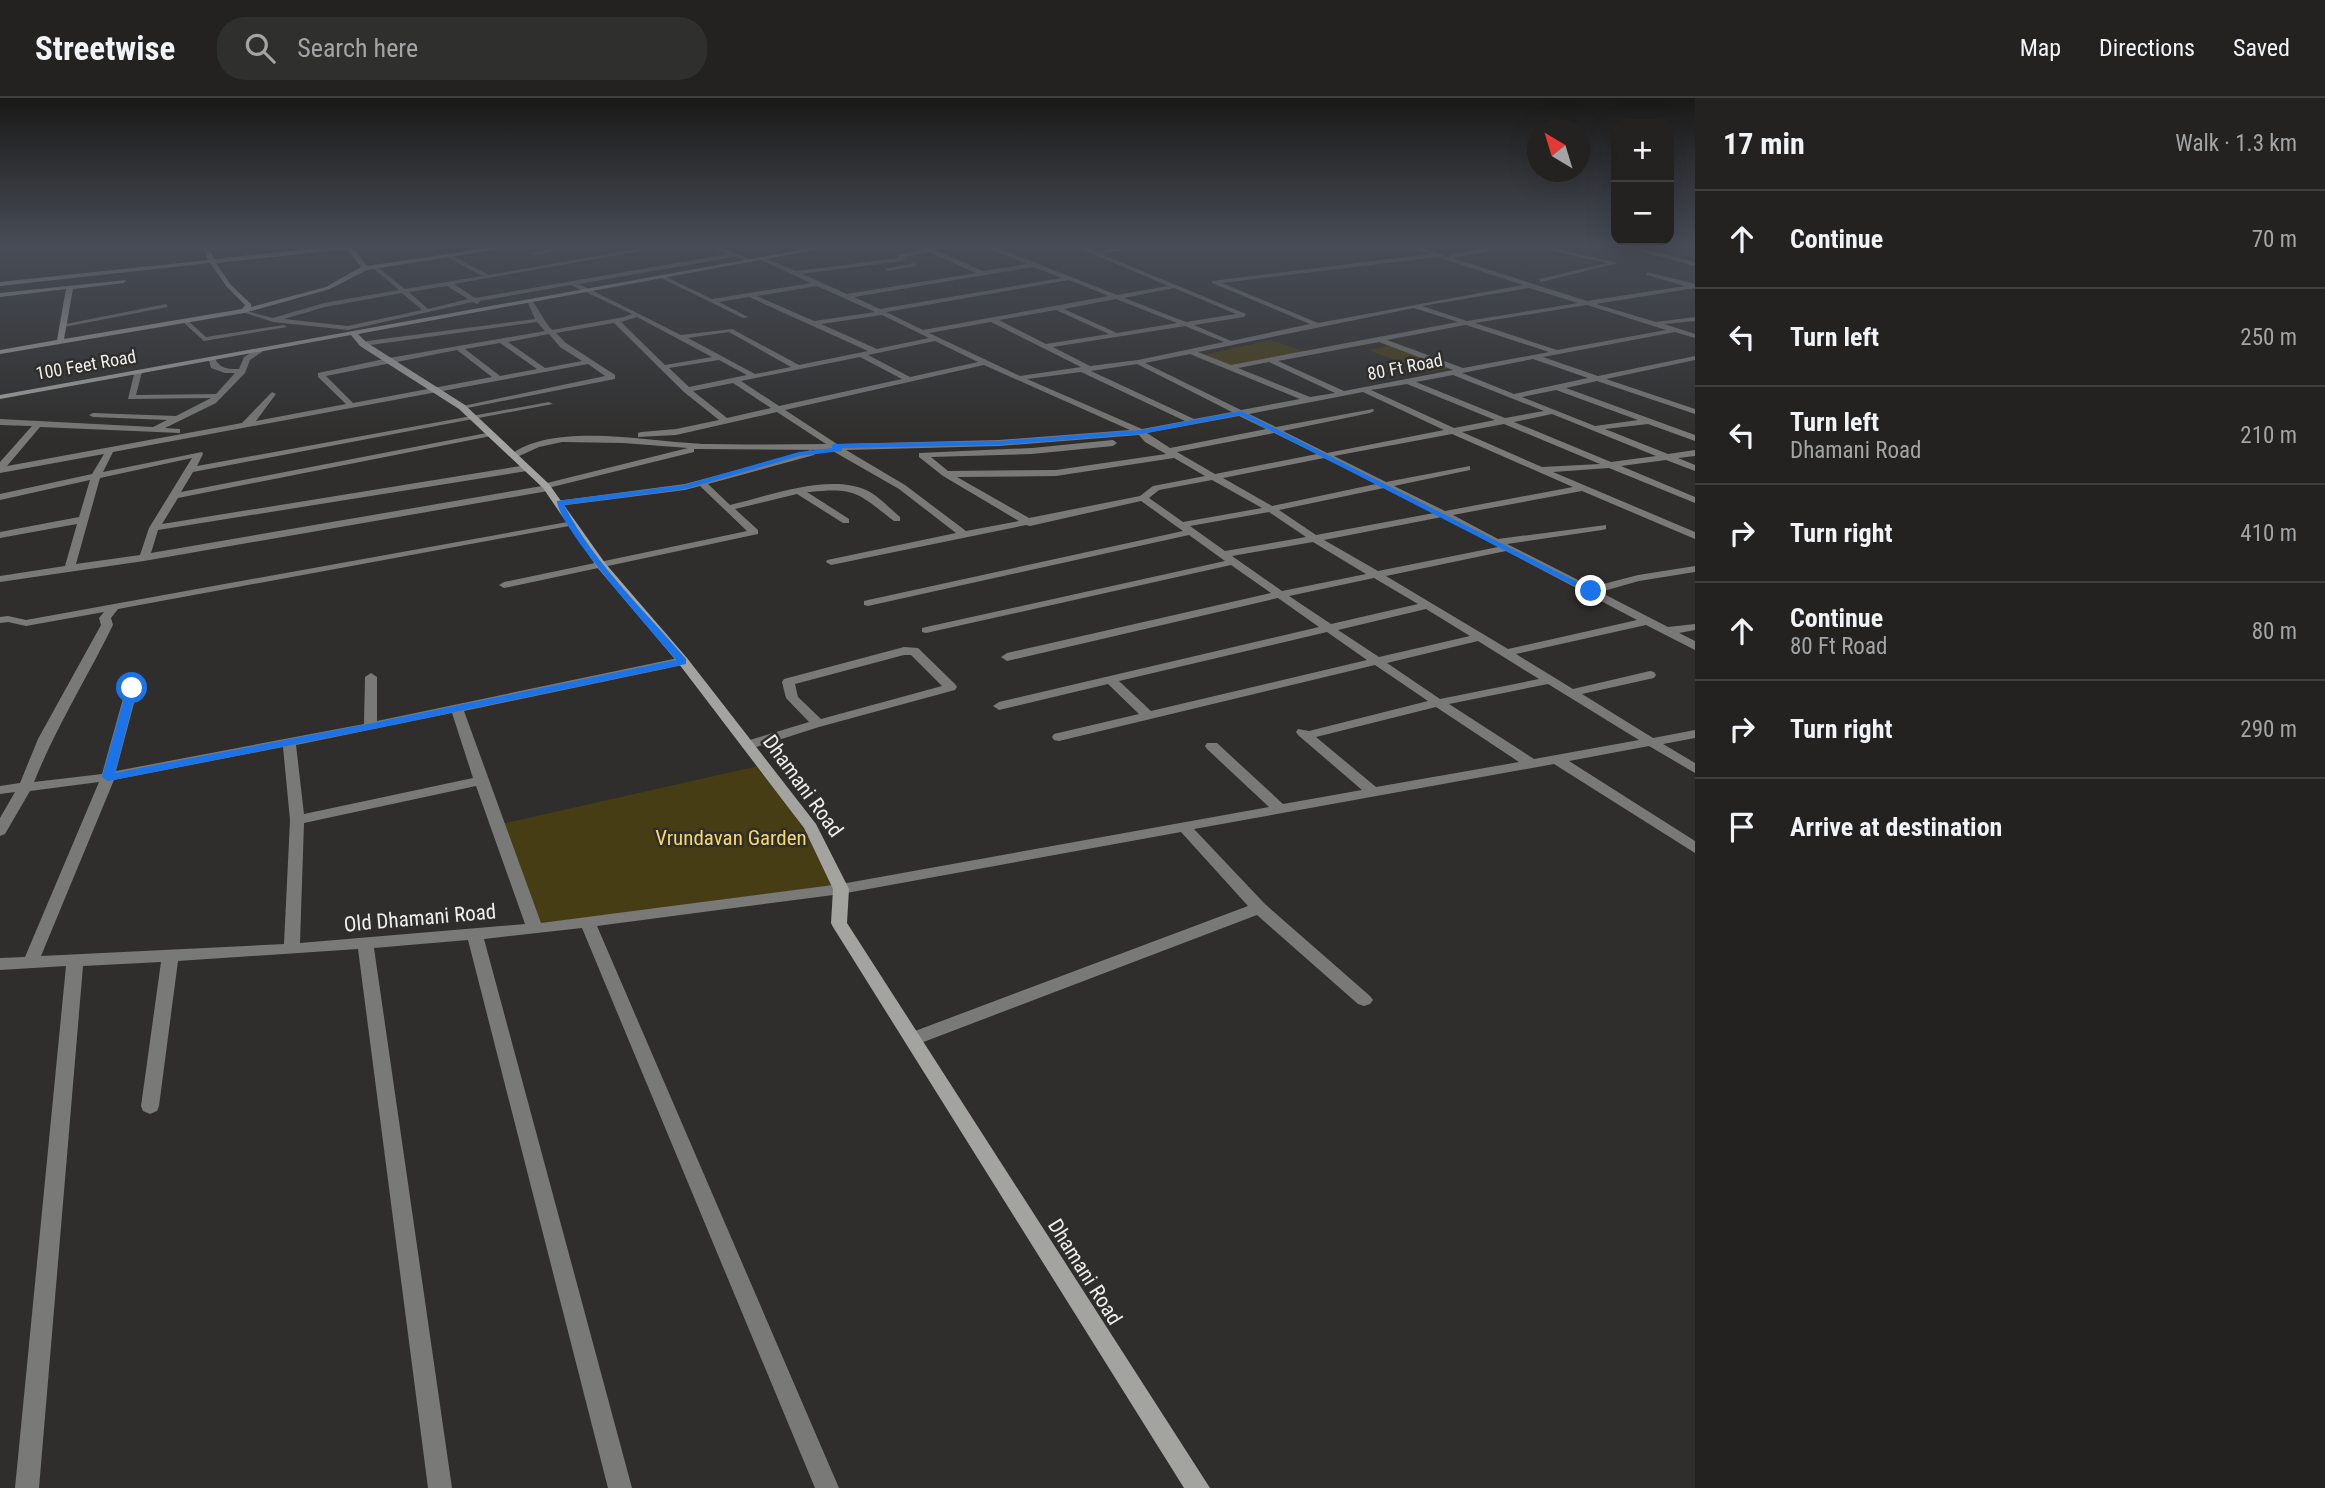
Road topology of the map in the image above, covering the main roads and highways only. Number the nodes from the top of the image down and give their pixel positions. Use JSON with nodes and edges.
{"nodes":[{"id":1,"x":66,"y":310,"type":"edge"},
{"id":2,"x":248,"y":310,"type":"edge"},
{"id":3,"x":480,"y":310,"type":"edge"},
{"id":4,"x":244,"y":311,"type":"joint"},
{"id":5,"x":355,"y":335,"type":"junction"},
{"id":6,"x":60,"y":343,"type":"junction"},
{"id":7,"x":0,"y":352,"type":"edge"},
{"id":8,"x":0,"y":397,"type":"edge"},
{"id":9,"x":1198,"y":1488,"type":"edge"}],
"edges":[{"from":1,"to":6,"type":"main road"},
{"from":2,"to":4,"type":"main road"},
{"from":3,"to":5,"type":"main road","name":"100 Feet Road"},
{"from":4,"to":6,"type":"main road"},
{"from":5,"to":8,"type":"main road","name":"100 Feet Road"},
{"from":5,"to":9,"type":"main road","name":"Dhamani Road"},
{"from":6,"to":7,"type":"main road"}]}
